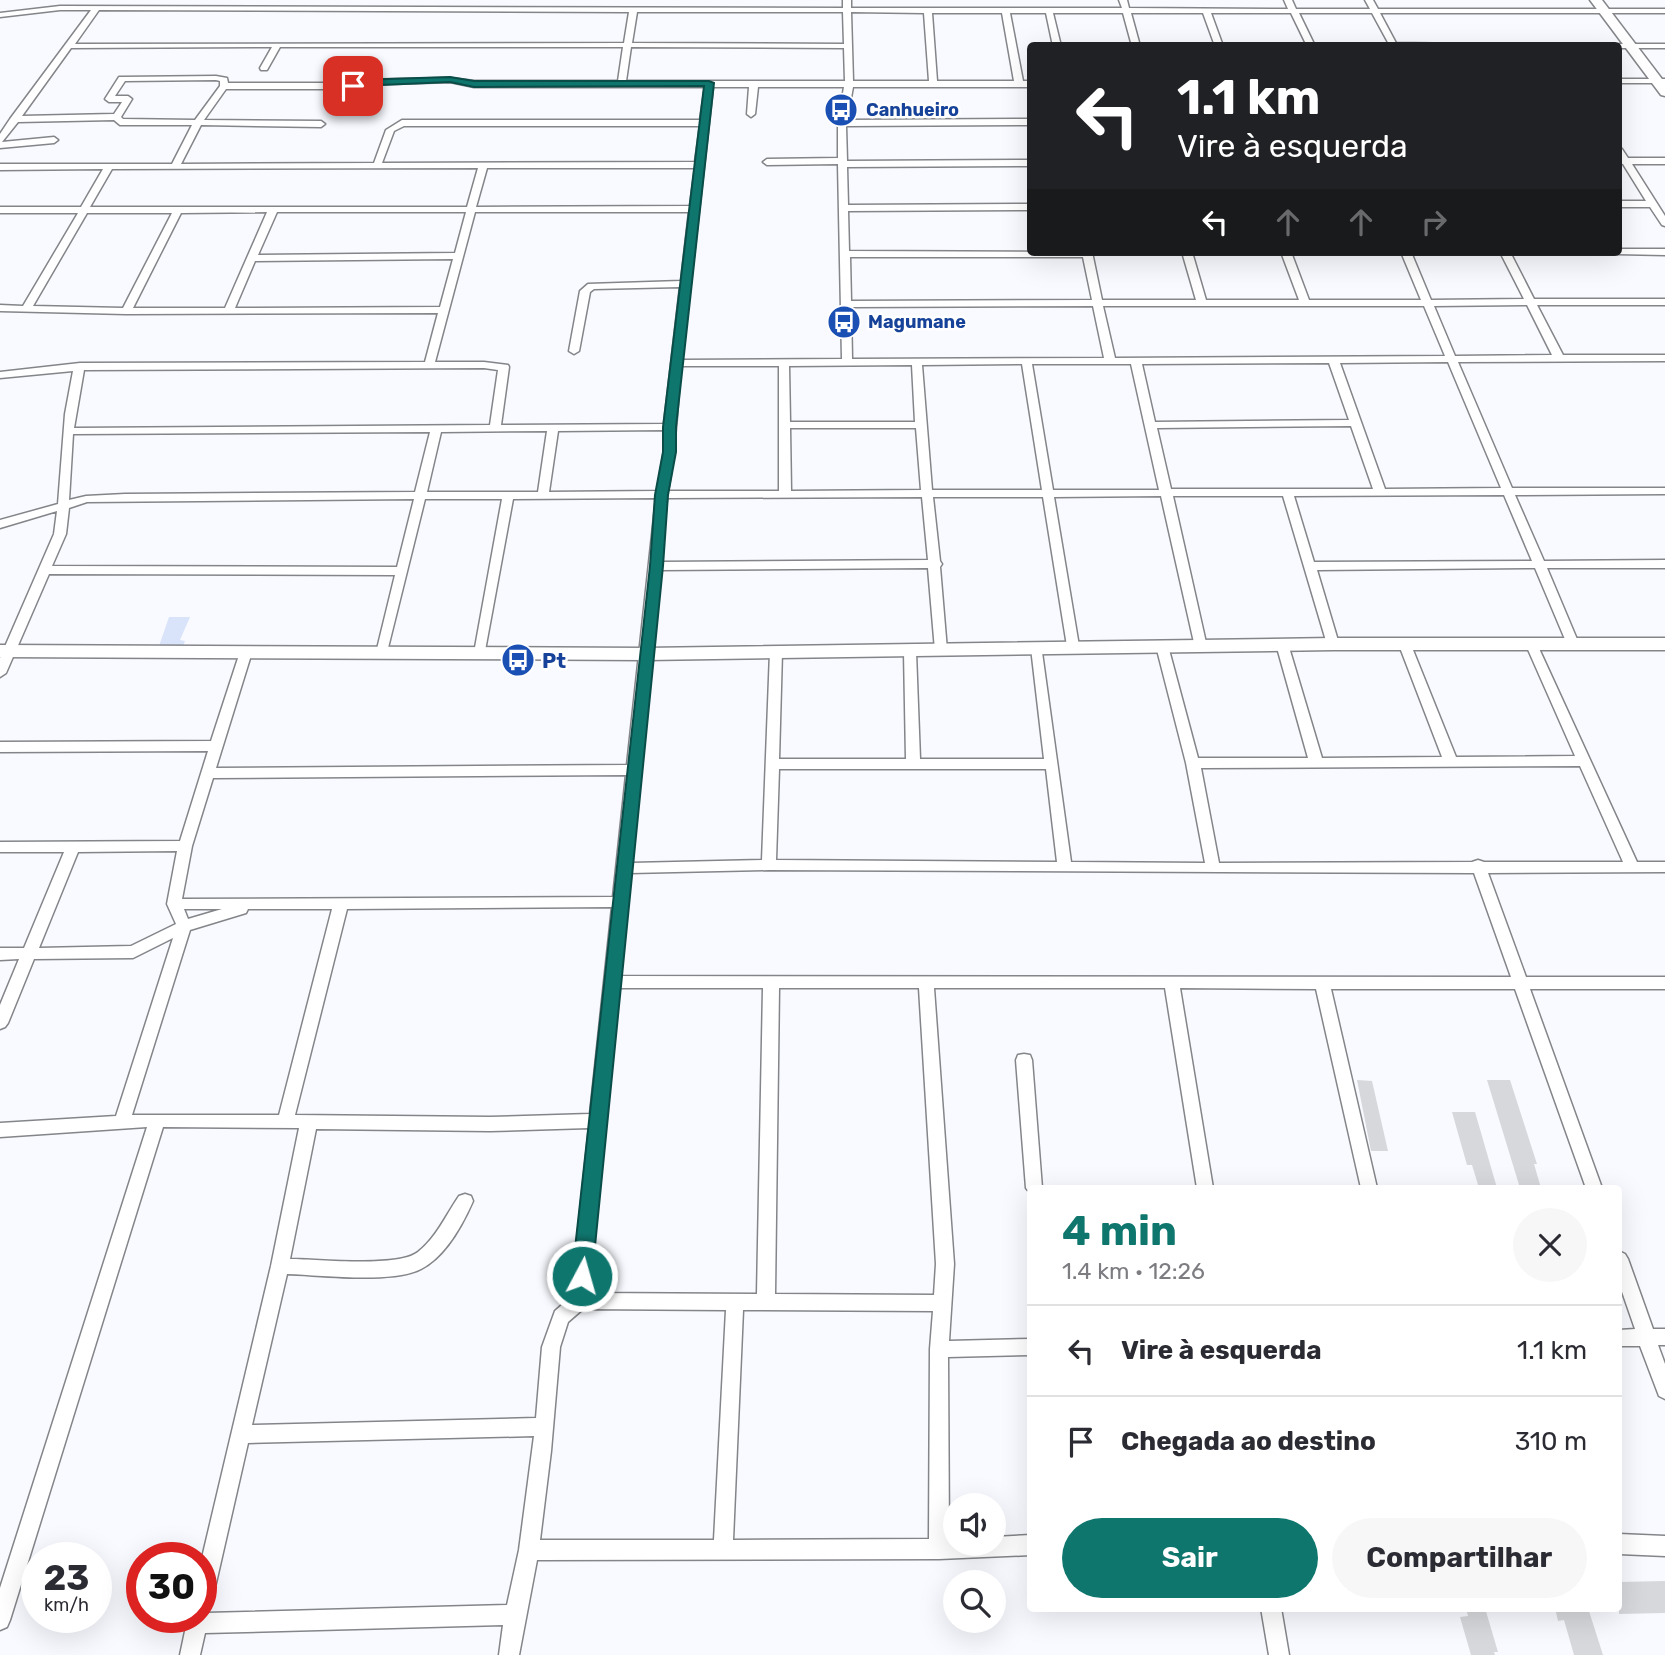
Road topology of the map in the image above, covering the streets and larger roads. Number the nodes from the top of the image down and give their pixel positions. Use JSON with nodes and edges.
{"nodes":[{"id":1,"x":428,"y":0,"type":"edge"},
{"id":2,"x":847,"y":0,"type":"edge"},
{"id":3,"x":1123,"y":0,"type":"edge"},
{"id":4,"x":1288,"y":0,"type":"edge"},
{"id":5,"x":1369,"y":0,"type":"edge"},
{"id":6,"x":1596,"y":0,"type":"edge"},
{"id":7,"x":96,"y":9,"type":"junction"},
{"id":8,"x":424,"y":10,"type":"junction"},
{"id":9,"x":633,"y":11,"type":"junction"},
{"id":10,"x":1006,"y":11,"type":"junction"},
{"id":11,"x":1049,"y":11,"type":"junction"},
{"id":12,"x":1126,"y":11,"type":"junction"},
{"id":13,"x":1206,"y":11,"type":"junction"},
{"id":14,"x":1294,"y":11,"type":"junction"},
{"id":15,"x":1605,"y":11,"type":"junction"},
{"id":16,"x":1665,"y":11,"type":"edge"},
{"id":17,"x":847,"y":12,"type":"junction"},
{"id":18,"x":928,"y":12,"type":"junction"},
{"id":19,"x":1376,"y":12,"type":"junction"},
{"id":20,"x":0,"y":15,"type":"edge"},
{"id":21,"x":1056,"y":42,"type":"edge"},
{"id":22,"x":1135,"y":42,"type":"edge"},
{"id":23,"x":1218,"y":42,"type":"edge"},
{"id":24,"x":1309,"y":42,"type":"edge"},
{"id":25,"x":1392,"y":42,"type":"edge"},
{"id":26,"x":278,"y":44,"type":"junction"},
{"id":27,"x":627,"y":45,"type":"junction"},
{"id":28,"x":68,"y":46,"type":"junction"},
{"id":29,"x":847,"y":46,"type":"junction"},
{"id":30,"x":1625,"y":46,"type":"edge"},
{"id":31,"x":1665,"y":46,"type":"edge"},
{"id":32,"x":264,"y":68,"type":"dead end"},
{"id":33,"x":1622,"y":81,"type":"edge"},
{"id":34,"x":621,"y":83,"type":"junction"},
{"id":35,"x":709,"y":83,"type":"junction"},
{"id":36,"x":754,"y":83,"type":"junction"},
{"id":37,"x":352,"y":84,"type":"junction"},
{"id":38,"x":849,"y":84,"type":"junction"},
{"id":39,"x":933,"y":84,"type":"junction"},
{"id":40,"x":1019,"y":84,"type":"junction"},
{"id":41,"x":1027,"y":84,"type":"edge"},
{"id":42,"x":1662,"y":85,"type":"edge"},
{"id":43,"x":224,"y":86,"type":"junction"},
{"id":44,"x":346,"y":107,"type":"dead end"},
{"id":45,"x":751,"y":114,"type":"dead end"},
{"id":46,"x":117,"y":117,"type":"junction"},
{"id":47,"x":14,"y":119,"type":"junction"},
{"id":48,"x":1027,"y":122,"type":"edge"},
{"id":49,"x":704,"y":123,"type":"junction"},
{"id":50,"x":842,"y":123,"type":"junction"},
{"id":51,"x":197,"y":124,"type":"junction"},
{"id":52,"x":321,"y":124,"type":"dead end"},
{"id":53,"x":0,"y":140,"type":"edge"},
{"id":54,"x":54,"y":140,"type":"dead end"},
{"id":55,"x":0,"y":145,"type":"edge"},
{"id":56,"x":1622,"y":161,"type":"edge"},
{"id":57,"x":1665,"y":161,"type":"edge"},
{"id":58,"x":767,"y":162,"type":"dead end"},
{"id":59,"x":843,"y":163,"type":"junction"},
{"id":60,"x":1027,"y":163,"type":"edge"},
{"id":61,"x":483,"y":165,"type":"junction"},
{"id":62,"x":698,"y":165,"type":"junction"},
{"id":63,"x":175,"y":166,"type":"junction"},
{"id":64,"x":377,"y":166,"type":"junction"},
{"id":65,"x":0,"y":167,"type":"edge"},
{"id":66,"x":109,"y":167,"type":"junction"},
{"id":67,"x":1622,"y":204,"type":"edge"},
{"id":68,"x":1653,"y":204,"type":"junction"},
{"id":69,"x":1027,"y":207,"type":"edge"},
{"id":70,"x":844,"y":208,"type":"junction"},
{"id":71,"x":695,"y":209,"type":"junction"},
{"id":72,"x":0,"y":210,"type":"edge"},
{"id":73,"x":83,"y":210,"type":"junction"},
{"id":74,"x":178,"y":210,"type":"junction"},
{"id":75,"x":273,"y":210,"type":"junction"},
{"id":76,"x":470,"y":211,"type":"junction"},
{"id":77,"x":1665,"y":223,"type":"edge"},
{"id":78,"x":1622,"y":252,"type":"edge"},
{"id":79,"x":1665,"y":252,"type":"edge"},
{"id":80,"x":1027,"y":253,"type":"edge"},
{"id":81,"x":844,"y":254,"type":"junction"},
{"id":82,"x":459,"y":256,"type":"junction"},
{"id":83,"x":1089,"y":256,"type":"edge"},
{"id":84,"x":1188,"y":256,"type":"edge"},
{"id":85,"x":1287,"y":256,"type":"edge"},
{"id":86,"x":1408,"y":256,"type":"edge"},
{"id":87,"x":1507,"y":256,"type":"edge"},
{"id":88,"x":252,"y":258,"type":"junction"},
{"id":89,"x":685,"y":284,"type":"junction"},
{"id":90,"x":1533,"y":302,"type":"junction"},
{"id":91,"x":1665,"y":302,"type":"edge"},
{"id":92,"x":1202,"y":303,"type":"junction"},
{"id":93,"x":1305,"y":303,"type":"junction"},
{"id":94,"x":1430,"y":303,"type":"junction"},
{"id":95,"x":848,"y":304,"type":"junction"},
{"id":96,"x":1098,"y":304,"type":"junction"},
{"id":97,"x":0,"y":308,"type":"edge"},
{"id":98,"x":26,"y":309,"type":"junction"},
{"id":99,"x":229,"y":310,"type":"junction"},
{"id":100,"x":443,"y":310,"type":"junction"},
{"id":101,"x":126,"y":311,"type":"junction"},
{"id":102,"x":574,"y":351,"type":"dead end"},
{"id":103,"x":1559,"y":358,"type":"junction"},
{"id":104,"x":1665,"y":358,"type":"edge"},
{"id":105,"x":1333,"y":359,"type":"junction"},
{"id":106,"x":1452,"y":359,"type":"junction"},
{"id":107,"x":1110,"y":361,"type":"junction"},
{"id":108,"x":1136,"y":361,"type":"junction"},
{"id":109,"x":784,"y":362,"type":"junction"},
{"id":110,"x":847,"y":362,"type":"junction"},
{"id":111,"x":917,"y":362,"type":"junction"},
{"id":112,"x":677,"y":363,"type":"junction"},
{"id":113,"x":1027,"y":363,"type":"junction"},
{"id":114,"x":80,"y":366,"type":"junction"},
{"id":115,"x":429,"y":366,"type":"junction"},
{"id":116,"x":0,"y":375,"type":"edge"},
{"id":117,"x":1357,"y":423,"type":"junction"},
{"id":118,"x":785,"y":425,"type":"junction"},
{"id":119,"x":919,"y":425,"type":"junction"},
{"id":120,"x":1149,"y":425,"type":"junction"},
{"id":121,"x":437,"y":426,"type":"junction"},
{"id":122,"x":495,"y":427,"type":"junction"},
{"id":123,"x":554,"y":427,"type":"junction"},
{"id":124,"x":669,"y":427,"type":"junction"},
{"id":125,"x":69,"y":430,"type":"junction"},
{"id":126,"x":1665,"y":491,"type":"edge"},
{"id":127,"x":785,"y":492,"type":"junction"},
{"id":128,"x":1380,"y":492,"type":"junction"},
{"id":129,"x":1510,"y":492,"type":"junction"},
{"id":130,"x":927,"y":493,"type":"junction"},
{"id":131,"x":1166,"y":493,"type":"junction"},
{"id":132,"x":543,"y":494,"type":"junction"},
{"id":133,"x":1047,"y":494,"type":"junction"},
{"id":134,"x":1288,"y":494,"type":"junction"},
{"id":135,"x":418,"y":495,"type":"junction"},
{"id":136,"x":508,"y":495,"type":"junction"},
{"id":137,"x":662,"y":495,"type":"junction"},
{"id":138,"x":63,"y":505,"type":"junction"},
{"id":139,"x":0,"y":524,"type":"edge"},
{"id":140,"x":936,"y":564,"type":"junction"},
{"id":141,"x":1665,"y":564,"type":"edge"},
{"id":142,"x":1539,"y":565,"type":"junction"},
{"id":143,"x":657,"y":566,"type":"junction"},
{"id":144,"x":1308,"y":566,"type":"junction"},
{"id":145,"x":46,"y":570,"type":"junction"},
{"id":146,"x":401,"y":571,"type":"junction"},
{"id":147,"x":1282,"y":644,"type":"junction"},
{"id":148,"x":1334,"y":644,"type":"junction"},
{"id":149,"x":1573,"y":644,"type":"junction"},
{"id":150,"x":1665,"y":644,"type":"edge"},
{"id":151,"x":1405,"y":645,"type":"junction"},
{"id":152,"x":1532,"y":645,"type":"junction"},
{"id":153,"x":1073,"y":646,"type":"junction"},
{"id":154,"x":1162,"y":646,"type":"junction"},
{"id":155,"x":1201,"y":647,"type":"junction"},
{"id":156,"x":1037,"y":648,"type":"junction"},
{"id":157,"x":941,"y":650,"type":"junction"},
{"id":158,"x":5,"y":652,"type":"edge"},
{"id":159,"x":246,"y":652,"type":"junction"},
{"id":160,"x":776,"y":652,"type":"junction"},
{"id":161,"x":910,"y":652,"type":"junction"},
{"id":162,"x":382,"y":653,"type":"junction"},
{"id":163,"x":480,"y":653,"type":"junction"},
{"id":164,"x":646,"y":654,"type":"junction"},
{"id":165,"x":0,"y":673,"type":"edge"},
{"id":166,"x":217,"y":746,"type":"junction"},
{"id":167,"x":0,"y":747,"type":"edge"},
{"id":168,"x":1316,"y":761,"type":"junction"},
{"id":169,"x":1585,"y":761,"type":"junction"},
{"id":170,"x":1451,"y":762,"type":"junction"},
{"id":171,"x":913,"y":763,"type":"junction"},
{"id":172,"x":1193,"y":763,"type":"junction"},
{"id":173,"x":772,"y":764,"type":"junction"},
{"id":174,"x":1052,"y":764,"type":"junction"},
{"id":175,"x":634,"y":770,"type":"junction"},
{"id":176,"x":209,"y":773,"type":"junction"},
{"id":177,"x":185,"y":846,"type":"junction"},
{"id":178,"x":0,"y":847,"type":"edge"},
{"id":179,"x":73,"y":847,"type":"junction"},
{"id":180,"x":769,"y":865,"type":"junction"},
{"id":181,"x":1478,"y":866,"type":"junction"},
{"id":182,"x":1065,"y":867,"type":"junction"},
{"id":183,"x":1632,"y":867,"type":"junction"},
{"id":184,"x":1665,"y":867,"type":"edge"},
{"id":185,"x":624,"y":868,"type":"junction"},
{"id":186,"x":1213,"y":868,"type":"junction"},
{"id":187,"x":621,"y":902,"type":"junction"},
{"id":188,"x":341,"y":903,"type":"junction"},
{"id":189,"x":174,"y":904,"type":"junction"},
{"id":190,"x":259,"y":904,"type":"junction"},
{"id":191,"x":184,"y":926,"type":"junction"},
{"id":192,"x":0,"y":954,"type":"edge"},
{"id":193,"x":28,"y":954,"type":"junction"},
{"id":194,"x":614,"y":982,"type":"junction"},
{"id":195,"x":771,"y":983,"type":"junction"},
{"id":196,"x":1665,"y":983,"type":"edge"},
{"id":197,"x":926,"y":984,"type":"junction"},
{"id":198,"x":1172,"y":984,"type":"junction"},
{"id":199,"x":1323,"y":985,"type":"junction"},
{"id":200,"x":1521,"y":985,"type":"junction"},
{"id":201,"x":0,"y":1023,"type":"edge"},
{"id":202,"x":1024,"y":1060,"type":"dead end"},
{"id":203,"x":157,"y":1120,"type":"junction"},
{"id":204,"x":285,"y":1121,"type":"junction"},
{"id":205,"x":309,"y":1121,"type":"junction"},
{"id":206,"x":599,"y":1121,"type":"junction"},
{"id":207,"x":122,"y":1122,"type":"junction"},
{"id":208,"x":0,"y":1130,"type":"edge"},
{"id":209,"x":1034,"y":1185,"type":"edge"},
{"id":210,"x":1205,"y":1185,"type":"edge"},
{"id":211,"x":1368,"y":1185,"type":"edge"},
{"id":212,"x":1593,"y":1185,"type":"edge"},
{"id":213,"x":465,"y":1200,"type":"dead end"},
{"id":214,"x":1622,"y":1265,"type":"edge"},
{"id":215,"x":280,"y":1266,"type":"junction"},
{"id":216,"x":579,"y":1301,"type":"junction"},
{"id":217,"x":735,"y":1302,"type":"junction"},
{"id":218,"x":765,"y":1302,"type":"junction"},
{"id":219,"x":943,"y":1303,"type":"junction"},
{"id":220,"x":1656,"y":1337,"type":"edge"},
{"id":221,"x":1622,"y":1338,"type":"edge"},
{"id":222,"x":1027,"y":1348,"type":"edge"},
{"id":223,"x":939,"y":1349,"type":"junction"},
{"id":224,"x":1665,"y":1390,"type":"edge"},
{"id":225,"x":544,"y":1427,"type":"junction"},
{"id":226,"x":240,"y":1434,"type":"junction"},
{"id":227,"x":216,"y":1542,"type":"edge"},
{"id":228,"x":1622,"y":1544,"type":"edge"},
{"id":229,"x":1027,"y":1545,"type":"edge"},
{"id":230,"x":1665,"y":1546,"type":"edge"},
{"id":231,"x":939,"y":1549,"type":"junction"},
{"id":232,"x":529,"y":1550,"type":"junction"},
{"id":233,"x":723,"y":1550,"type":"junction"},
{"id":234,"x":1272,"y":1612,"type":"edge"},
{"id":235,"x":217,"y":1615,"type":"edge"},
{"id":236,"x":515,"y":1615,"type":"junction"},
{"id":237,"x":0,"y":1620,"type":"edge"},
{"id":238,"x":195,"y":1633,"type":"edge"},
{"id":239,"x":191,"y":1655,"type":"edge"},
{"id":240,"x":509,"y":1655,"type":"edge"},
{"id":241,"x":1279,"y":1655,"type":"edge"}],
"edges":[{"from":1,"to":8,"type":"street"},
{"from":2,"to":17,"type":"street"},
{"from":3,"to":12,"type":"street"},
{"from":4,"to":14,"type":"street"},
{"from":5,"to":19,"type":"street"},
{"from":6,"to":15,"type":"street"},
{"from":7,"to":8,"type":"street"},
{"from":7,"to":20,"type":"street"},
{"from":7,"to":28,"type":"street"},
{"from":8,"to":9,"type":"street"},
{"from":9,"to":17,"type":"street"},
{"from":9,"to":27,"type":"street"},
{"from":10,"to":11,"type":"street"},
{"from":10,"to":18,"type":"street"},
{"from":10,"to":40,"type":"street"},
{"from":11,"to":12,"type":"street"},
{"from":11,"to":21,"type":"street"},
{"from":12,"to":13,"type":"street"},
{"from":12,"to":22,"type":"street"},
{"from":13,"to":14,"type":"street"},
{"from":13,"to":23,"type":"street"},
{"from":14,"to":19,"type":"street"},
{"from":14,"to":24,"type":"street"},
{"from":15,"to":16,"type":"street"},
{"from":15,"to":19,"type":"street"},
{"from":15,"to":30,"type":"street"},
{"from":17,"to":18,"type":"street"},
{"from":17,"to":29,"type":"street"},
{"from":18,"to":39,"type":"street"},
{"from":19,"to":25,"type":"street"},
{"from":26,"to":27,"type":"street"},
{"from":26,"to":28,"type":"street"},
{"from":26,"to":32,"type":"street"},
{"from":27,"to":29,"type":"street"},
{"from":27,"to":34,"type":"street"},
{"from":28,"to":47,"type":"street"},
{"from":29,"to":38,"type":"street"},
{"from":30,"to":31,"type":"street"},
{"from":30,"to":42,"type":"street"},
{"from":33,"to":42,"type":"street"},
{"from":34,"to":35,"type":"street"},
{"from":34,"to":37,"type":"street"},
{"from":35,"to":36,"type":"street"},
{"from":35,"to":49,"type":"street"},
{"from":36,"to":38,"type":"street"},
{"from":36,"to":45,"type":"street"},
{"from":37,"to":43,"type":"street"},
{"from":37,"to":44,"type":"street"},
{"from":38,"to":39,"type":"street"},
{"from":38,"to":50,"type":"street"},
{"from":39,"to":40,"type":"street"},
{"from":40,"to":41,"type":"street"},
{"from":43,"to":46,"type":"street"},
{"from":43,"to":51,"type":"street"},
{"from":46,"to":47,"type":"street"},
{"from":46,"to":51,"type":"street"},
{"from":47,"to":53,"type":"street"},
{"from":48,"to":50,"type":"street"},
{"from":49,"to":62,"type":"street"},
{"from":49,"to":64,"type":"street"},
{"from":50,"to":59,"type":"street"},
{"from":51,"to":52,"type":"street"},
{"from":51,"to":63,"type":"street"},
{"from":54,"to":55,"type":"street"},
{"from":56,"to":57,"type":"street"},
{"from":56,"to":68,"type":"street"},
{"from":58,"to":59,"type":"street"},
{"from":59,"to":60,"type":"street"},
{"from":59,"to":70,"type":"street"},
{"from":61,"to":62,"type":"street"},
{"from":61,"to":64,"type":"street"},
{"from":61,"to":76,"type":"street"},
{"from":62,"to":71,"type":"street"},
{"from":63,"to":64,"type":"street"},
{"from":63,"to":66,"type":"street"},
{"from":65,"to":66,"type":"street"},
{"from":66,"to":73,"type":"street"},
{"from":67,"to":68,"type":"street"},
{"from":68,"to":77,"type":"street"},
{"from":69,"to":70,"type":"street"},
{"from":70,"to":81,"type":"street"},
{"from":71,"to":76,"type":"street"},
{"from":71,"to":89,"type":"street"},
{"from":72,"to":73,"type":"street"},
{"from":73,"to":74,"type":"street"},
{"from":73,"to":98,"type":"street"},
{"from":74,"to":75,"type":"street"},
{"from":74,"to":101,"type":"street"},
{"from":75,"to":76,"type":"street"},
{"from":75,"to":88,"type":"street"},
{"from":76,"to":82,"type":"street"},
{"from":78,"to":79,"type":"street"},
{"from":80,"to":81,"type":"street"},
{"from":81,"to":95,"type":"street"},
{"from":82,"to":88,"type":"street"},
{"from":82,"to":100,"type":"street"},
{"from":83,"to":96,"type":"street"},
{"from":84,"to":92,"type":"street"},
{"from":85,"to":93,"type":"street"},
{"from":86,"to":94,"type":"street"},
{"from":87,"to":90,"type":"street"},
{"from":88,"to":99,"type":"street"},
{"from":89,"to":102,"type":"street"},
{"from":89,"to":112,"type":"street"},
{"from":90,"to":91,"type":"street"},
{"from":90,"to":94,"type":"street"},
{"from":90,"to":103,"type":"street"},
{"from":92,"to":93,"type":"street"},
{"from":92,"to":96,"type":"street"},
{"from":93,"to":94,"type":"street"},
{"from":94,"to":106,"type":"street"},
{"from":95,"to":96,"type":"street"},
{"from":95,"to":110,"type":"street"},
{"from":96,"to":107,"type":"street"},
{"from":97,"to":98,"type":"street"},
{"from":98,"to":101,"type":"street"},
{"from":99,"to":100,"type":"street"},
{"from":99,"to":101,"type":"street"},
{"from":100,"to":115,"type":"street"},
{"from":103,"to":104,"type":"street"},
{"from":103,"to":106,"type":"street"},
{"from":105,"to":106,"type":"street"},
{"from":105,"to":108,"type":"street"},
{"from":105,"to":117,"type":"street"},
{"from":106,"to":129,"type":"street"},
{"from":107,"to":108,"type":"street"},
{"from":107,"to":113,"type":"street"},
{"from":108,"to":120,"type":"street"},
{"from":109,"to":110,"type":"street"},
{"from":109,"to":112,"type":"street"},
{"from":109,"to":118,"type":"street"},
{"from":110,"to":111,"type":"street"},
{"from":111,"to":113,"type":"street"},
{"from":111,"to":119,"type":"street"},
{"from":112,"to":124,"type":"street"},
{"from":113,"to":133,"type":"street"},
{"from":114,"to":115,"type":"street"},
{"from":114,"to":116,"type":"street"},
{"from":114,"to":125,"type":"street"},
{"from":115,"to":122,"type":"street"},
{"from":117,"to":120,"type":"street"},
{"from":117,"to":128,"type":"street"},
{"from":118,"to":119,"type":"street"},
{"from":118,"to":127,"type":"street"},
{"from":119,"to":130,"type":"street"},
{"from":120,"to":131,"type":"street"},
{"from":121,"to":122,"type":"street"},
{"from":121,"to":125,"type":"street"},
{"from":121,"to":135,"type":"street"},
{"from":122,"to":123,"type":"street"},
{"from":123,"to":124,"type":"street"},
{"from":123,"to":132,"type":"street"},
{"from":124,"to":137,"type":"street"},
{"from":125,"to":138,"type":"street"},
{"from":126,"to":129,"type":"street"},
{"from":127,"to":130,"type":"street"},
{"from":127,"to":137,"type":"street"},
{"from":128,"to":129,"type":"street"},
{"from":128,"to":134,"type":"street"},
{"from":129,"to":142,"type":"street"},
{"from":130,"to":133,"type":"street"},
{"from":130,"to":140,"type":"street"},
{"from":131,"to":133,"type":"street"},
{"from":131,"to":134,"type":"street"},
{"from":131,"to":155,"type":"street"},
{"from":132,"to":136,"type":"street"},
{"from":132,"to":137,"type":"street"},
{"from":133,"to":153,"type":"street"},
{"from":134,"to":144,"type":"street"},
{"from":135,"to":136,"type":"street"},
{"from":135,"to":138,"type":"street"},
{"from":135,"to":146,"type":"street"},
{"from":136,"to":163,"type":"street"},
{"from":137,"to":143,"type":"street"},
{"from":138,"to":139,"type":"street"},
{"from":138,"to":145,"type":"street"},
{"from":140,"to":143,"type":"street"},
{"from":140,"to":157,"type":"street"},
{"from":141,"to":142,"type":"street"},
{"from":142,"to":144,"type":"street"},
{"from":142,"to":149,"type":"street"},
{"from":143,"to":164,"type":"street"},
{"from":144,"to":148,"type":"street"},
{"from":145,"to":146,"type":"street"},
{"from":145,"to":158,"type":"street"},
{"from":146,"to":162,"type":"street"},
{"from":147,"to":148,"type":"street"},
{"from":147,"to":155,"type":"street"},
{"from":147,"to":168,"type":"street"},
{"from":148,"to":151,"type":"street"},
{"from":149,"to":150,"type":"street"},
{"from":149,"to":152,"type":"street"},
{"from":151,"to":152,"type":"street"},
{"from":151,"to":170,"type":"street"},
{"from":152,"to":169,"type":"street"},
{"from":153,"to":154,"type":"street"},
{"from":153,"to":156,"type":"street"},
{"from":154,"to":155,"type":"street"},
{"from":154,"to":172,"type":"street"},
{"from":156,"to":157,"type":"street"},
{"from":156,"to":174,"type":"street"},
{"from":157,"to":161,"type":"street"},
{"from":158,"to":159,"type":"street"},
{"from":158,"to":165,"type":"street"},
{"from":159,"to":162,"type":"street"},
{"from":159,"to":166,"type":"street"},
{"from":160,"to":161,"type":"street"},
{"from":160,"to":164,"type":"street"},
{"from":160,"to":173,"type":"street"},
{"from":161,"to":171,"type":"street"},
{"from":162,"to":163,"type":"street"},
{"from":163,"to":164,"type":"street"},
{"from":164,"to":175,"type":"street"},
{"from":166,"to":167,"type":"street"},
{"from":166,"to":176,"type":"street"},
{"from":168,"to":170,"type":"street"},
{"from":168,"to":172,"type":"street"},
{"from":169,"to":170,"type":"street"},
{"from":169,"to":183,"type":"street"},
{"from":171,"to":173,"type":"street"},
{"from":171,"to":174,"type":"street"},
{"from":172,"to":186,"type":"street"},
{"from":173,"to":180,"type":"street"},
{"from":174,"to":182,"type":"street"},
{"from":175,"to":176,"type":"street"},
{"from":175,"to":185,"type":"street"},
{"from":176,"to":177,"type":"street"},
{"from":177,"to":179,"type":"street"},
{"from":177,"to":189,"type":"street"},
{"from":178,"to":179,"type":"street"},
{"from":179,"to":193,"type":"street"},
{"from":180,"to":182,"type":"street"},
{"from":180,"to":185,"type":"street"},
{"from":181,"to":183,"type":"street"},
{"from":181,"to":186,"type":"street"},
{"from":181,"to":200,"type":"street"},
{"from":182,"to":186,"type":"street"},
{"from":183,"to":184,"type":"street"},
{"from":185,"to":187,"type":"street"},
{"from":187,"to":188,"type":"street"},
{"from":187,"to":194,"type":"street"},
{"from":188,"to":190,"type":"street"},
{"from":188,"to":204,"type":"street"},
{"from":189,"to":190,"type":"street"},
{"from":189,"to":191,"type":"street"},
{"from":190,"to":191,"type":"street"},
{"from":191,"to":193,"type":"street"},
{"from":191,"to":207,"type":"street"},
{"from":192,"to":193,"type":"street"},
{"from":193,"to":201,"type":"street"},
{"from":194,"to":195,"type":"street"},
{"from":194,"to":206,"type":"street"},
{"from":195,"to":197,"type":"street"},
{"from":195,"to":218,"type":"street"},
{"from":196,"to":200,"type":"street"},
{"from":197,"to":198,"type":"street"},
{"from":197,"to":219,"type":"street"},
{"from":198,"to":199,"type":"street"},
{"from":198,"to":210,"type":"street"},
{"from":199,"to":200,"type":"street"},
{"from":199,"to":211,"type":"street"},
{"from":200,"to":212,"type":"street"},
{"from":202,"to":209,"type":"street"},
{"from":203,"to":204,"type":"street"},
{"from":203,"to":207,"type":"street"},
{"from":203,"to":237,"type":"street"},
{"from":204,"to":205,"type":"street"},
{"from":205,"to":206,"type":"street"},
{"from":205,"to":215,"type":"street"},
{"from":206,"to":216,"type":"street"},
{"from":207,"to":208,"type":"street"},
{"from":213,"to":215,"type":"street"},
{"from":214,"to":220,"type":"street"},
{"from":215,"to":226,"type":"street"},
{"from":216,"to":217,"type":"street"},
{"from":216,"to":225,"type":"street"},
{"from":217,"to":218,"type":"street"},
{"from":217,"to":233,"type":"street"},
{"from":218,"to":219,"type":"street"},
{"from":219,"to":223,"type":"street"},
{"from":220,"to":221,"type":"street"},
{"from":220,"to":224,"type":"street"},
{"from":222,"to":223,"type":"street"},
{"from":223,"to":231,"type":"street"},
{"from":225,"to":226,"type":"street"},
{"from":225,"to":232,"type":"street"},
{"from":226,"to":227,"type":"street"},
{"from":228,"to":230,"type":"street"},
{"from":229,"to":231,"type":"street"},
{"from":231,"to":233,"type":"street"},
{"from":232,"to":233,"type":"street"},
{"from":232,"to":236,"type":"street"},
{"from":234,"to":241,"type":"street"},
{"from":235,"to":236,"type":"street"},
{"from":236,"to":240,"type":"street"},
{"from":238,"to":239,"type":"street"}]}
